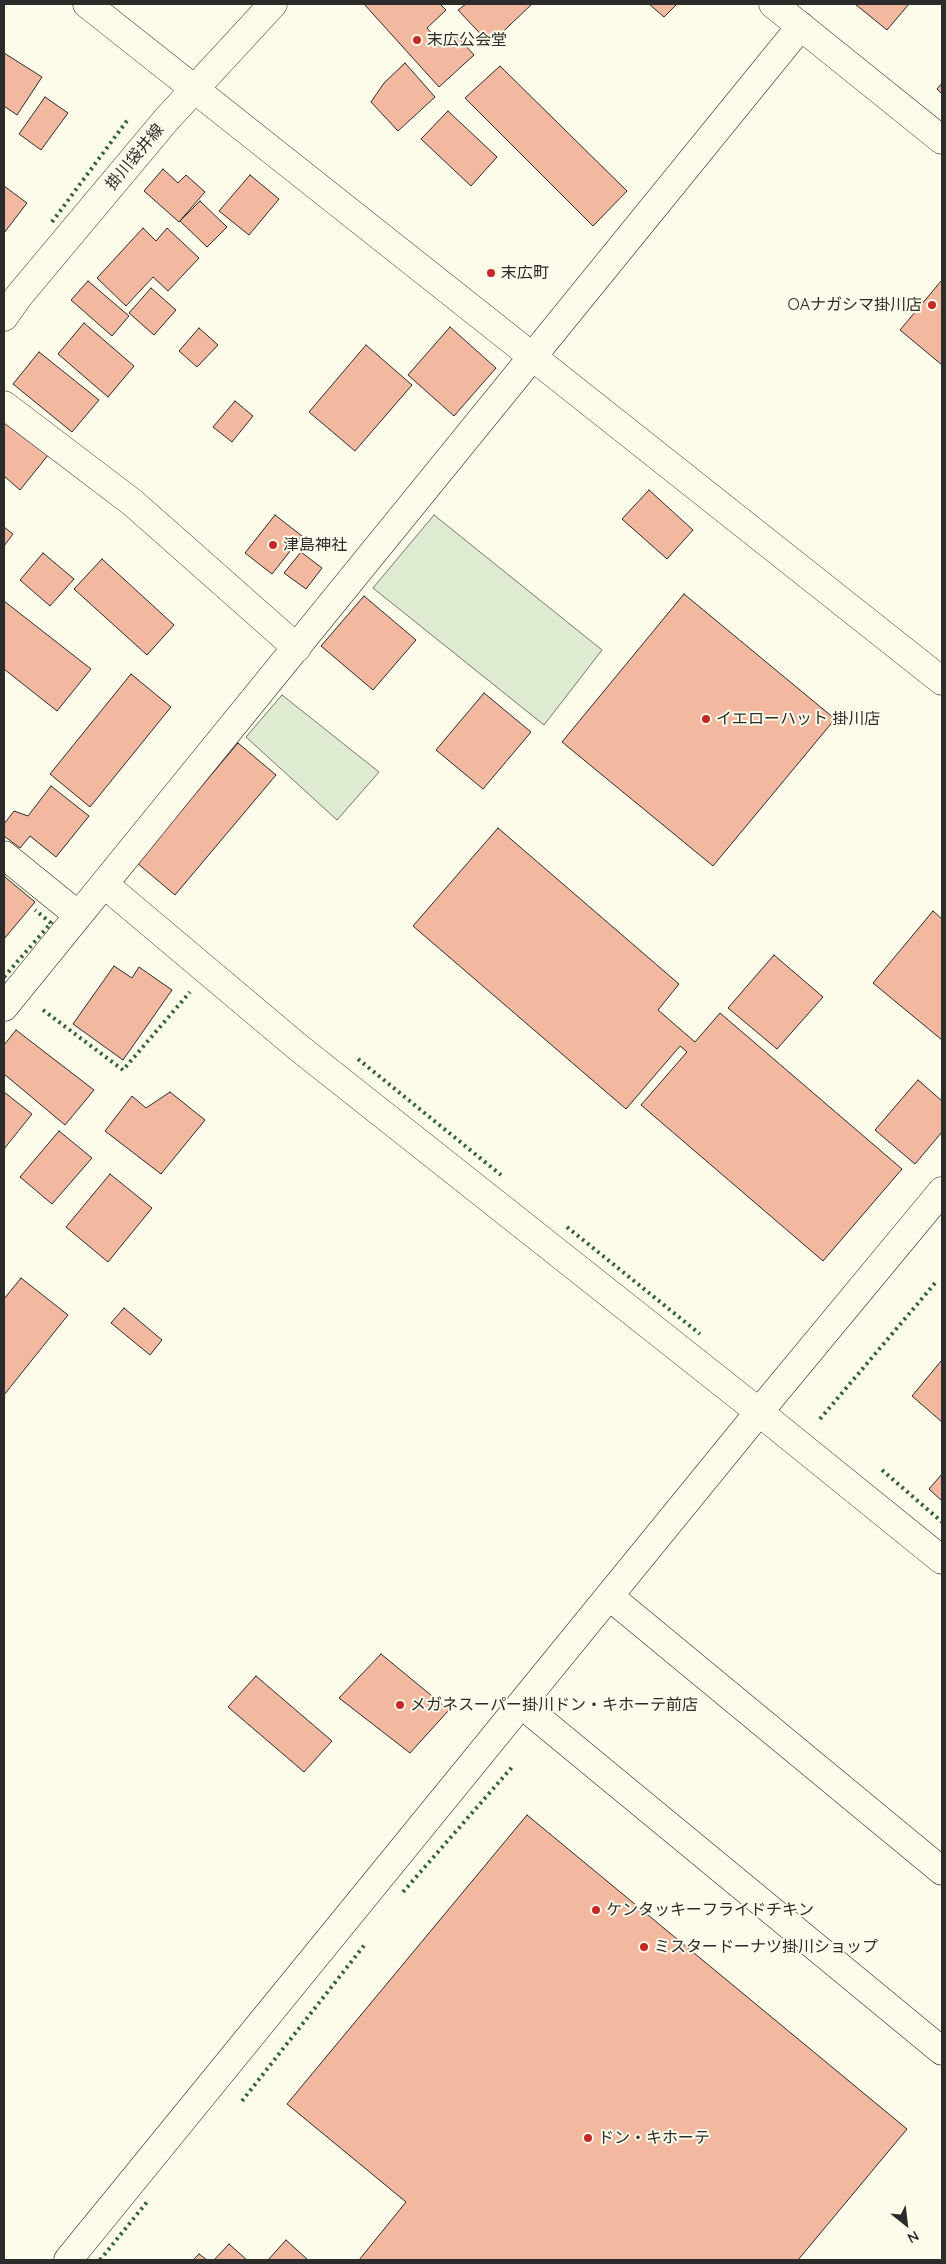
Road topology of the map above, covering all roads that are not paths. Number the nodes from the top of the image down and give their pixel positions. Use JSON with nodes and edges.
{"nodes":[{"id":1,"x":87,"y":4,"type":"edge"},
{"id":2,"x":272,"y":4,"type":"edge"},
{"id":3,"x":773,"y":4,"type":"edge"},
{"id":4,"x":801,"y":26,"type":"junction"},
{"id":5,"x":194,"y":89,"type":"junction"},
{"id":6,"x":942,"y":140,"type":"edge"},
{"id":7,"x":4,"y":317,"type":"edge"},
{"id":8,"x":531,"y":357,"type":"junction"},
{"id":9,"x":4,"y":406,"type":"edge"},
{"id":10,"x":297,"y":648,"type":"junction"},
{"id":11,"x":942,"y":681,"type":"edge"},
{"id":12,"x":4,"y":855,"type":"edge"},
{"id":13,"x":104,"y":884,"type":"junction"},
{"id":14,"x":78,"y":915,"type":"junction"},
{"id":15,"x":4,"y":1007,"type":"edge"},
{"id":16,"x":942,"y":1191,"type":"edge"},
{"id":17,"x":759,"y":1412,"type":"junction"},
{"id":18,"x":942,"y":1560,"type":"edge"},
{"id":19,"x":609,"y":1596,"type":"junction"},
{"id":20,"x":521,"y":1704,"type":"junction"},
{"id":21,"x":942,"y":1871,"type":"edge"},
{"id":22,"x":942,"y":2051,"type":"edge"},
{"id":23,"x":68,"y":2260,"type":"edge"}],
"edges":[{"from":1,"to":5,"type":"street"},
{"from":2,"to":5,"type":"street","name":"掛川袋井線"},
{"from":3,"to":4,"type":"street"},
{"from":4,"to":6,"type":"street"},
{"from":4,"to":8,"type":"street"},
{"from":5,"to":7,"type":"street","name":"掛川袋井線"},
{"from":5,"to":8,"type":"street"},
{"from":8,"to":10,"type":"street"},
{"from":8,"to":11,"type":"street"},
{"from":9,"to":10,"type":"street"},
{"from":10,"to":13,"type":"street"},
{"from":12,"to":14,"type":"street"},
{"from":13,"to":14,"type":"street"},
{"from":13,"to":17,"type":"street"},
{"from":14,"to":15,"type":"street"},
{"from":16,"to":17,"type":"street"},
{"from":17,"to":18,"type":"street"},
{"from":17,"to":19,"type":"street"},
{"from":19,"to":20,"type":"street"},
{"from":19,"to":21,"type":"street"},
{"from":20,"to":22,"type":"street"},
{"from":20,"to":23,"type":"street"}]}
